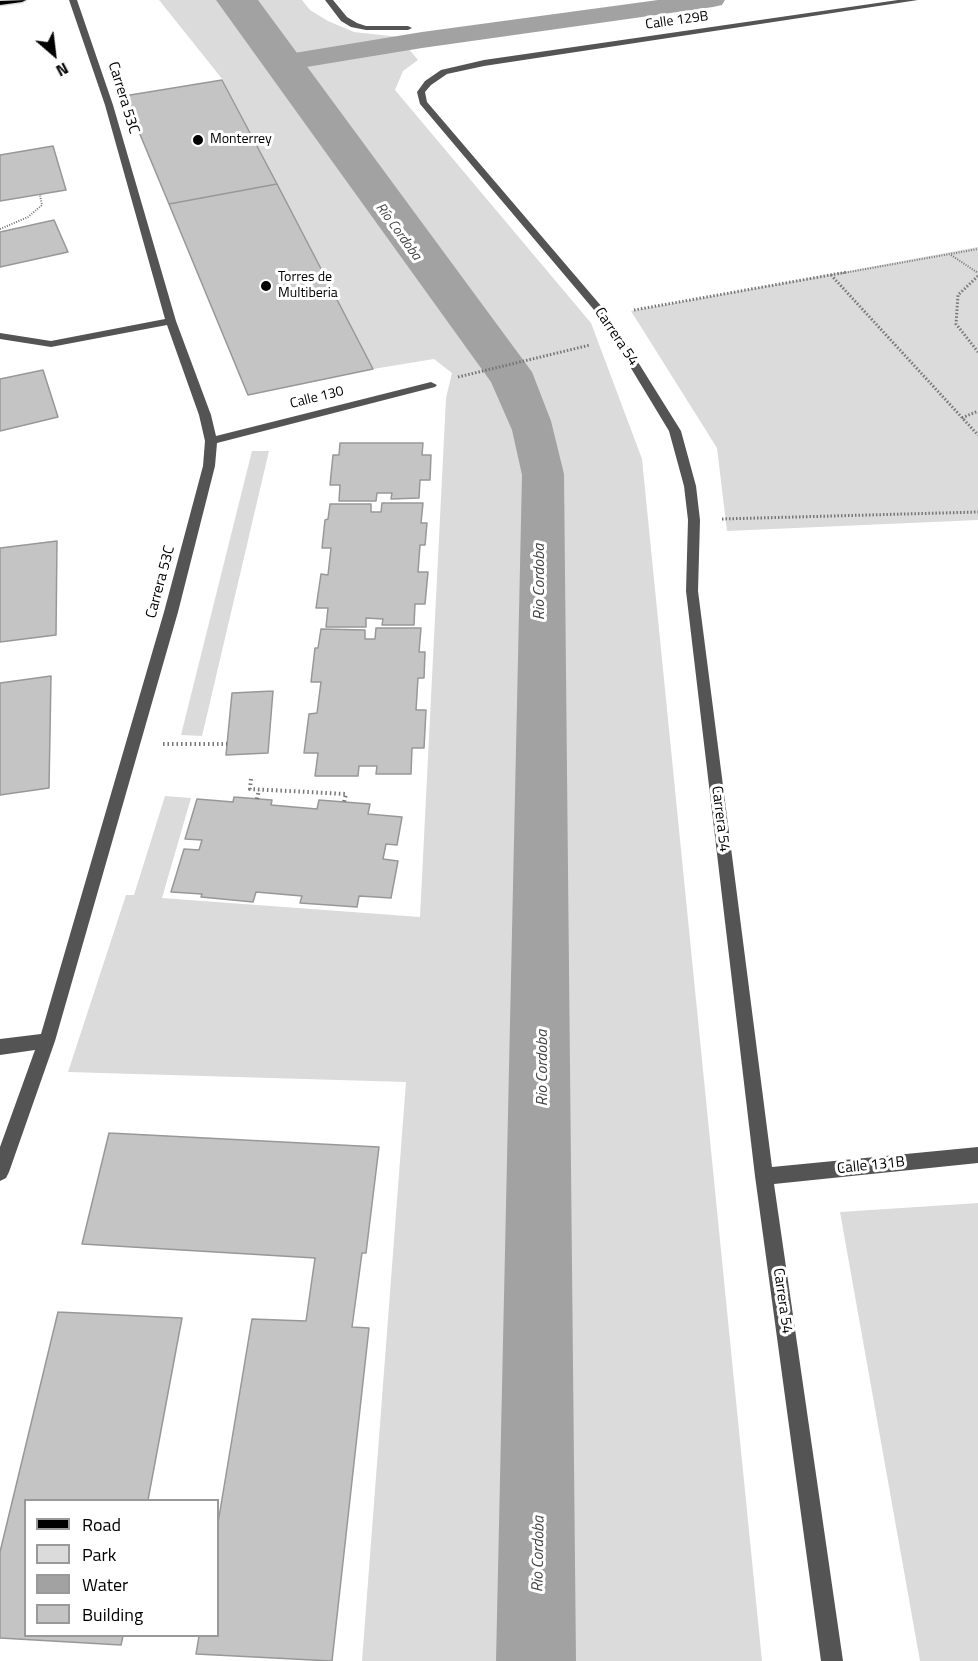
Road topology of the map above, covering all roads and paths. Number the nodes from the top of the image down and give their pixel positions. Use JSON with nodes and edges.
{"nodes":[{"id":1,"x":22,"y":0,"type":"edge"},
{"id":2,"x":74,"y":0,"type":"edge"},
{"id":3,"x":329,"y":0,"type":"edge"},
{"id":4,"x":914,"y":0,"type":"edge"},
{"id":5,"x":0,"y":3,"type":"edge"},
{"id":6,"x":408,"y":28,"type":"dead end"},
{"id":7,"x":444,"y":72,"type":"joint"},
{"id":8,"x":40,"y":195,"type":"dead end"},
{"id":9,"x":0,"y":229,"type":"edge"},
{"id":10,"x":978,"y":249,"type":"edge"},
{"id":11,"x":950,"y":254,"type":"junction"},
{"id":12,"x":978,"y":274,"type":"edge"},
{"id":13,"x":831,"y":275,"type":"junction"},
{"id":14,"x":604,"y":316,"type":"junction"},
{"id":15,"x":171,"y":321,"type":"junction"},
{"id":16,"x":0,"y":336,"type":"edge"},
{"id":17,"x":978,"y":352,"type":"edge"},
{"id":18,"x":556,"y":354,"type":"dead end"},
{"id":19,"x":462,"y":376,"type":"dead end"},
{"id":20,"x":431,"y":385,"type":"dead end"},
{"id":21,"x":978,"y":411,"type":"edge"},
{"id":22,"x":962,"y":418,"type":"junction"},
{"id":23,"x":978,"y":435,"type":"edge"},
{"id":24,"x":211,"y":441,"type":"junction"},
{"id":25,"x":978,"y":512,"type":"edge"},
{"id":26,"x":694,"y":520,"type":"junction"},
{"id":27,"x":132,"y":744,"type":"junction"},
{"id":28,"x":226,"y":744,"type":"dead end"},
{"id":29,"x":251,"y":779,"type":"dead end"},
{"id":30,"x":259,"y":790,"type":"junction"},
{"id":31,"x":257,"y":799,"type":"dead end"},
{"id":32,"x":345,"y":802,"type":"dead end"},
{"id":33,"x":47,"y":1041,"type":"junction"},
{"id":34,"x":0,"y":1047,"type":"edge"},
{"id":35,"x":978,"y":1155,"type":"edge"},
{"id":36,"x":0,"y":1172,"type":"edge"},
{"id":37,"x":764,"y":1176,"type":"junction"},
{"id":38,"x":832,"y":1661,"type":"edge"}],
"edges":[{"from":1,"to":5,"type":"main road"},
{"from":2,"to":15,"type":"street","name":"Carrera 53C"},
{"from":3,"to":6,"type":"street"},
{"from":4,"to":7,"type":"street","name":"Calle 129B"},
{"from":7,"to":14,"type":"street","name":"Carrera 54"},
{"from":8,"to":9,"type":"path"},
{"from":10,"to":11,"type":"path"},
{"from":11,"to":12,"type":"path"},
{"from":11,"to":13,"type":"path"},
{"from":12,"to":17,"type":"path"},
{"from":13,"to":14,"type":"path"},
{"from":13,"to":22,"type":"path"},
{"from":14,"to":26,"type":"street","name":"Carrera 54"},
{"from":15,"to":16,"type":"street"},
{"from":15,"to":24,"type":"street","name":"Carrera 53C"},
{"from":18,"to":19,"type":"path"},
{"from":20,"to":24,"type":"street","name":"Calle 130"},
{"from":21,"to":22,"type":"path"},
{"from":22,"to":23,"type":"path"},
{"from":24,"to":27,"type":"street","name":"Carrera 53C"},
{"from":25,"to":26,"type":"path"},
{"from":26,"to":37,"type":"street","name":"Carrera 54"},
{"from":27,"to":28,"type":"path"},
{"from":27,"to":33,"type":"street","name":"Carrera 53C"},
{"from":29,"to":30,"type":"path"},
{"from":30,"to":31,"type":"path"},
{"from":30,"to":32,"type":"path"},
{"from":33,"to":34,"type":"street"},
{"from":33,"to":36,"type":"street","name":"Carrera 53C"},
{"from":35,"to":37,"type":"street","name":"Calle 131B"},
{"from":37,"to":38,"type":"street","name":"Carrera 54"}]}
